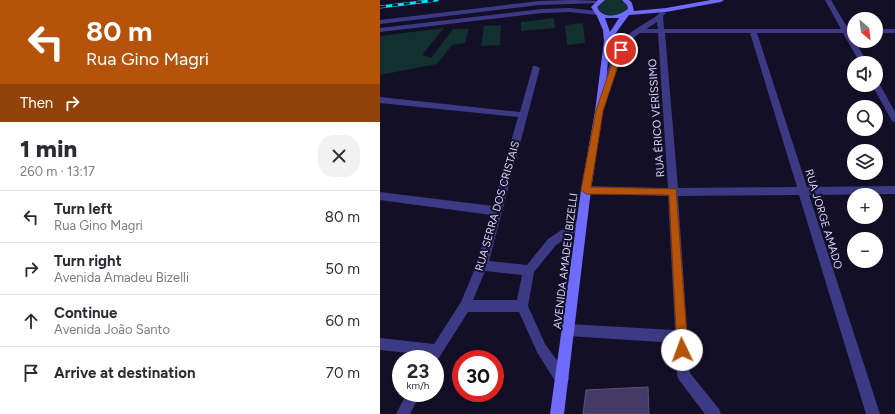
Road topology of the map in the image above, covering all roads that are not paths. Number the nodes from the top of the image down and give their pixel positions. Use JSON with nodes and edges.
{"nodes":[{"id":1,"x":625,"y":0,"type":"edge"},
{"id":2,"x":721,"y":0,"type":"edge"},
{"id":3,"x":828,"y":0,"type":"edge"},
{"id":4,"x":600,"y":1,"type":"edge"},
{"id":5,"x":663,"y":13,"type":"junction"},
{"id":6,"x":599,"y":14,"type":"junction"},
{"id":7,"x":626,"y":14,"type":"junction"},
{"id":8,"x":380,"y":22,"type":"edge"},
{"id":9,"x":380,"y":30,"type":"edge"},
{"id":10,"x":640,"y":31,"type":"junction"},
{"id":11,"x":662,"y":31,"type":"junction"},
{"id":12,"x":753,"y":31,"type":"junction"},
{"id":13,"x":846,"y":31,"type":"junction"},
{"id":14,"x":883,"y":31,"type":"edge"},
{"id":15,"x":895,"y":31,"type":"edge"},
{"id":16,"x":607,"y":41,"type":"junction"},
{"id":17,"x":860,"y":56,"type":"edge"},
{"id":18,"x":536,"y":68,"type":"dead end"},
{"id":19,"x":880,"y":92,"type":"edge"},
{"id":20,"x":380,"y":100,"type":"edge"},
{"id":21,"x":600,"y":111,"type":"junction"},
{"id":22,"x":523,"y":115,"type":"junction"},
{"id":23,"x":895,"y":119,"type":"edge"},
{"id":24,"x":586,"y":190,"type":"junction"},
{"id":25,"x":803,"y":190,"type":"junction"},
{"id":26,"x":895,"y":190,"type":"edge"},
{"id":27,"x":673,"y":192,"type":"junction"},
{"id":28,"x":380,"y":196,"type":"edge"},
{"id":29,"x":497,"y":211,"type":"junction"},
{"id":30,"x":582,"y":222,"type":"junction"},
{"id":31,"x":482,"y":266,"type":"junction"},
{"id":32,"x":529,"y":270,"type":"junction"},
{"id":33,"x":465,"y":306,"type":"junction"},
{"id":34,"x":522,"y":306,"type":"junction"},
{"id":35,"x":568,"y":330,"type":"junction"},
{"id":36,"x":682,"y":337,"type":"junction"},
{"id":37,"x":380,"y":344,"type":"edge"},
{"id":38,"x":412,"y":350,"type":"edge"},
{"id":39,"x":437,"y":350,"type":"edge"},
{"id":40,"x":562,"y":379,"type":"junction"},
{"id":41,"x":409,"y":402,"type":"edge"},
{"id":42,"x":403,"y":414,"type":"edge"},
{"id":43,"x":557,"y":414,"type":"edge"},
{"id":44,"x":714,"y":414,"type":"edge"},
{"id":45,"x":873,"y":414,"type":"edge"}],
"edges":[{"from":1,"to":7,"type":"street"},
{"from":2,"to":5,"type":"street"},
{"from":3,"to":13,"type":"street"},
{"from":4,"to":6,"type":"street"},
{"from":4,"to":8,"type":"street"},
{"from":5,"to":7,"type":"street"},
{"from":5,"to":10,"type":"street"},
{"from":5,"to":11,"type":"street","name":"RUA ÉRICO VERÍSSIMO"},
{"from":6,"to":7,"type":"street"},
{"from":6,"to":9,"type":"street"},
{"from":6,"to":16,"type":"street"},
{"from":7,"to":16,"type":"street"},
{"from":10,"to":11,"type":"street"},
{"from":10,"to":21,"type":"street"},
{"from":11,"to":12,"type":"street"},
{"from":11,"to":27,"type":"street","name":"RUA ÉRICO VERÍSSIMO"},
{"from":12,"to":13,"type":"street"},
{"from":12,"to":25,"type":"street","name":"RUA JORGE AMADO"},
{"from":13,"to":17,"type":"street"},
{"from":14,"to":15,"type":"street"},
{"from":16,"to":21,"type":"street","name":"AVENIDA AMADEU BIZELLI"},
{"from":18,"to":22,"type":"street","name":"RUA SERRA DOS CRISTAIS"},
{"from":19,"to":23,"type":"street"},
{"from":20,"to":22,"type":"street"},
{"from":21,"to":24,"type":"street","name":"AVENIDA AMADEU BIZELLI"},
{"from":22,"to":29,"type":"street","name":"RUA SERRA DOS CRISTAIS"},
{"from":24,"to":27,"type":"street"},
{"from":24,"to":30,"type":"street","name":"AVENIDA AMADEU BIZELLI"},
{"from":25,"to":26,"type":"street"},
{"from":25,"to":27,"type":"street"},
{"from":25,"to":45,"type":"street","name":"RUA JORGE AMADO"},
{"from":27,"to":36,"type":"street","name":"RUA ÉRICO VERÍSSIMO"},
{"from":28,"to":29,"type":"street"},
{"from":29,"to":31,"type":"street","name":"RUA SERRA DOS CRISTAIS"},
{"from":30,"to":32,"type":"street"},
{"from":30,"to":35,"type":"street","name":"AVENIDA AMADEU BIZELLI"},
{"from":31,"to":32,"type":"street"},
{"from":31,"to":33,"type":"street","name":"RUA SERRA DOS CRISTAIS"},
{"from":32,"to":34,"type":"street"},
{"from":33,"to":34,"type":"street"},
{"from":33,"to":39,"type":"street","name":"RUA SERRA DOS CRISTAIS"},
{"from":34,"to":40,"type":"street"},
{"from":35,"to":36,"type":"street"},
{"from":35,"to":40,"type":"street","name":"AVENIDA AMADEU BIZELLI"},
{"from":36,"to":44,"type":"street","name":"RUA ÉRICO VERÍSSIMO"},
{"from":37,"to":38,"type":"street"},
{"from":40,"to":43,"type":"street","name":"AVENIDA AMADEU BIZELLI"},
{"from":41,"to":42,"type":"street"}]}
